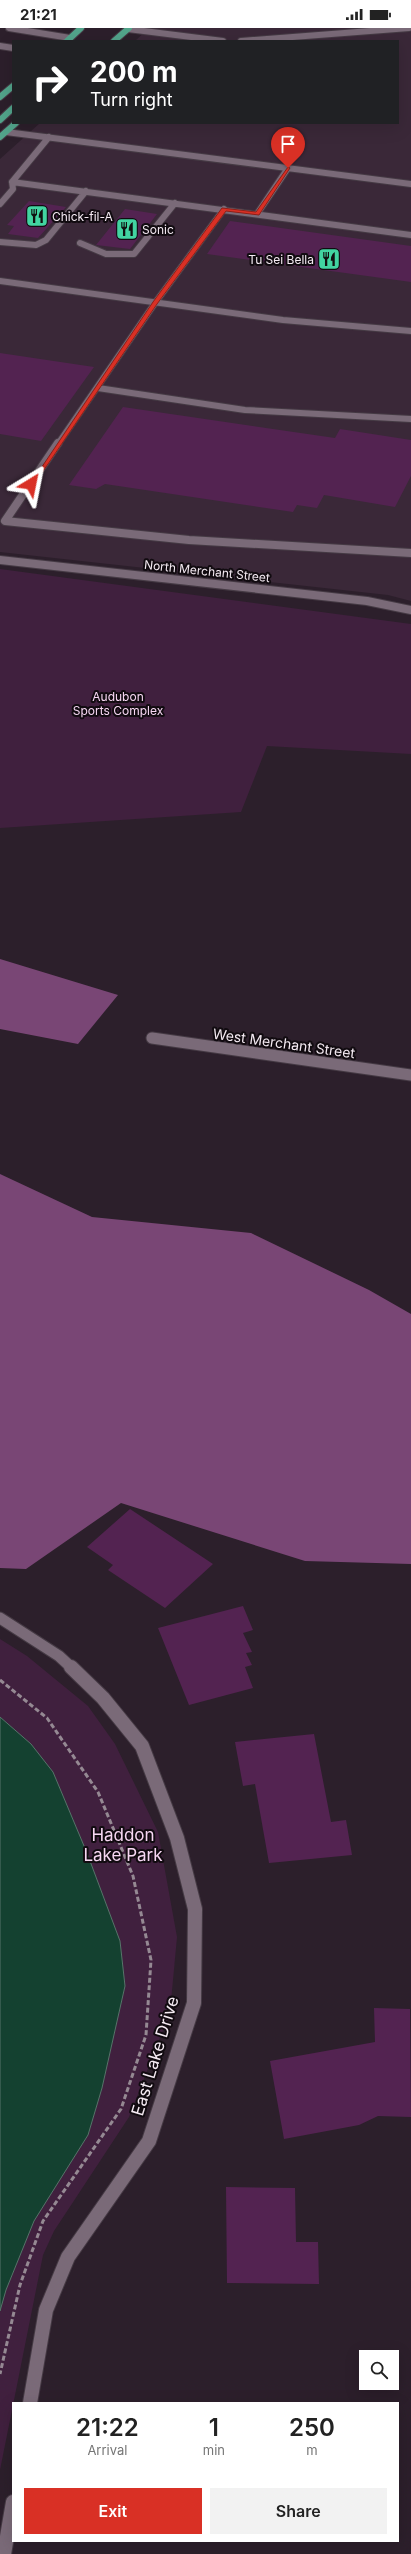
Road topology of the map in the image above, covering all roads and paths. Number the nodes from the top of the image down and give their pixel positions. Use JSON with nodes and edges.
{"nodes":[{"id":1,"x":9,"y":28,"type":"edge"},
{"id":2,"x":81,"y":28,"type":"edge"},
{"id":3,"x":409,"y":28,"type":"edge"},
{"id":4,"x":128,"y":29,"type":"edge"},
{"id":5,"x":68,"y":39,"type":"edge"},
{"id":6,"x":115,"y":40,"type":"edge"},
{"id":7,"x":215,"y":40,"type":"edge"},
{"id":8,"x":254,"y":40,"type":"edge"},
{"id":9,"x":0,"y":46,"type":"edge"},
{"id":10,"x":12,"y":48,"type":"edge"},
{"id":11,"x":12,"y":87,"type":"edge"},
{"id":12,"x":1,"y":94,"type":"edge"},
{"id":13,"x":12,"y":109,"type":"edge"},
{"id":14,"x":0,"y":120,"type":"edge"},
{"id":15,"x":15,"y":124,"type":"edge"},
{"id":16,"x":6,"y":132,"type":"junction"},
{"id":17,"x":0,"y":137,"type":"edge"},
{"id":18,"x":49,"y":137,"type":"junction"},
{"id":19,"x":288,"y":168,"type":"junction"},
{"id":20,"x":12,"y":182,"type":"junction"},
{"id":21,"x":411,"y":184,"type":"edge"},
{"id":22,"x":86,"y":191,"type":"junction"},
{"id":23,"x":175,"y":203,"type":"junction"},
{"id":24,"x":0,"y":204,"type":"edge"},
{"id":25,"x":224,"y":209,"type":"junction"},
{"id":26,"x":257,"y":214,"type":"junction"},
{"id":27,"x":411,"y":235,"type":"edge"},
{"id":28,"x":0,"y":242,"type":"edge"},
{"id":29,"x":80,"y":243,"type":"dead end"},
{"id":30,"x":0,"y":281,"type":"edge"},
{"id":31,"x":155,"y":303,"type":"junction"},
{"id":32,"x":411,"y":331,"type":"edge"},
{"id":33,"x":98,"y":388,"type":"junction"},
{"id":34,"x":411,"y":419,"type":"edge"},
{"id":35,"x":5,"y":521,"type":"junction"},
{"id":36,"x":0,"y":528,"type":"edge"},
{"id":37,"x":411,"y":553,"type":"edge"},
{"id":38,"x":0,"y":560,"type":"edge"},
{"id":39,"x":411,"y":610,"type":"edge"},
{"id":40,"x":152,"y":1038,"type":"dead end"},
{"id":41,"x":411,"y":1075,"type":"edge"},
{"id":42,"x":0,"y":1618,"type":"edge"},
{"id":43,"x":0,"y":1680,"type":"edge"},
{"id":44,"x":0,"y":2374,"type":"edge"},
{"id":45,"x":30,"y":2402,"type":"edge"},
{"id":46,"x":12,"y":2508,"type":"edge"},
{"id":47,"x":4,"y":2554,"type":"edge"}],
"edges":[{"from":1,"to":5,"type":"street"},
{"from":2,"to":5,"type":"main road"},
{"from":3,"to":8,"type":"street"},
{"from":4,"to":6,"type":"main road"},
{"from":4,"to":7,"type":"street"},
{"from":9,"to":10,"type":"street"},
{"from":11,"to":12,"type":"main road"},
{"from":13,"to":14,"type":"main road"},
{"from":15,"to":16,"type":"main road"},
{"from":16,"to":17,"type":"main road"},
{"from":16,"to":18,"type":"street"},
{"from":18,"to":19,"type":"street"},
{"from":18,"to":20,"type":"street"},
{"from":19,"to":21,"type":"street"},
{"from":19,"to":26,"type":"street"},
{"from":20,"to":22,"type":"street"},
{"from":20,"to":24,"type":"street"},
{"from":22,"to":23,"type":"street"},
{"from":22,"to":28,"type":"street"},
{"from":23,"to":25,"type":"street"},
{"from":23,"to":29,"type":"street"},
{"from":25,"to":26,"type":"street"},
{"from":25,"to":31,"type":"street"},
{"from":26,"to":27,"type":"street"},
{"from":30,"to":31,"type":"street"},
{"from":31,"to":32,"type":"street"},
{"from":31,"to":33,"type":"street"},
{"from":33,"to":34,"type":"street"},
{"from":33,"to":35,"type":"street"},
{"from":35,"to":36,"type":"street"},
{"from":35,"to":37,"type":"street"},
{"from":38,"to":39,"type":"street","name":"North Merchant Street"},
{"from":40,"to":41,"type":"street","name":"West Merchant Street"},
{"from":42,"to":45,"type":"street","name":"East Lake Drive"},
{"from":43,"to":44,"type":"path"},
{"from":46,"to":47,"type":"street"}]}
